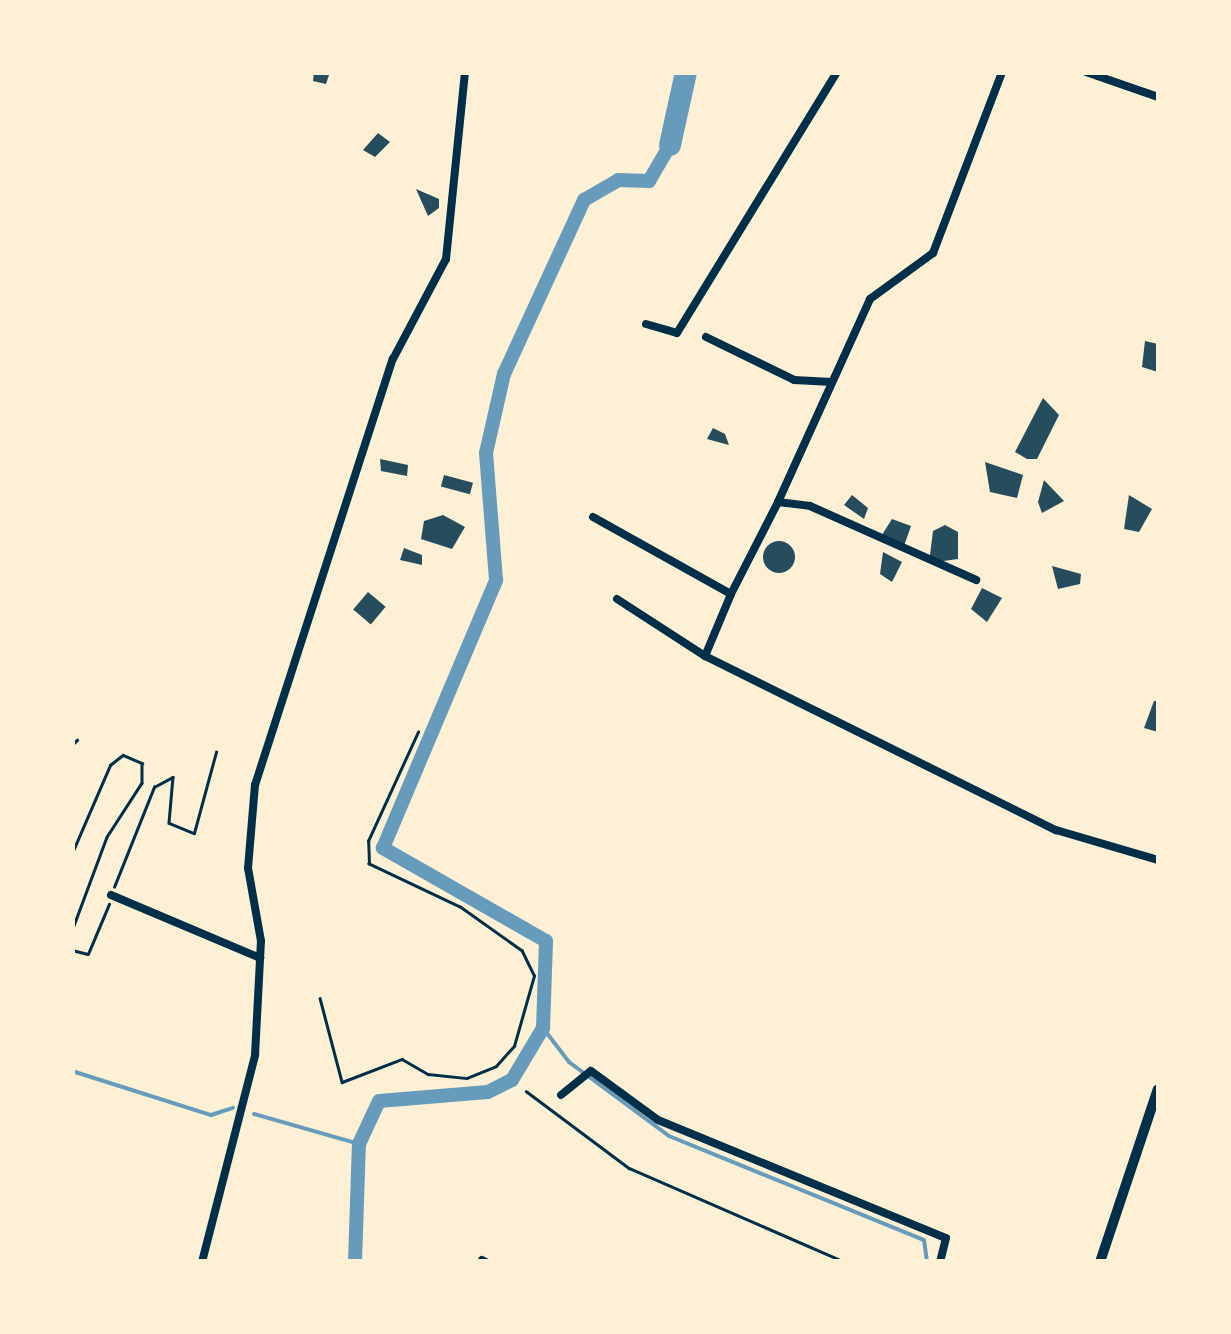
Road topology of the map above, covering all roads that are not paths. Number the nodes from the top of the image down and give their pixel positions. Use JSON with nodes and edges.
{"nodes":[{"id":1,"x":465,"y":72,"type":"edge"},
{"id":2,"x":837,"y":72,"type":"edge"},
{"id":3,"x":1002,"y":72,"type":"edge"},
{"id":4,"x":1086,"y":72,"type":"edge"},
{"id":5,"x":1158,"y":97,"type":"edge"},
{"id":6,"x":646,"y":324,"type":"dead end"},
{"id":7,"x":706,"y":338,"type":"dead end"},
{"id":8,"x":832,"y":382,"type":"junction"},
{"id":9,"x":778,"y":502,"type":"junction"},
{"id":10,"x":593,"y":517,"type":"dead end"},
{"id":11,"x":976,"y":580,"type":"dead end"},
{"id":12,"x":731,"y":594,"type":"junction"},
{"id":13,"x":617,"y":599,"type":"dead end"},
{"id":14,"x":705,"y":656,"type":"junction"},
{"id":15,"x":1158,"y":860,"type":"edge"},
{"id":16,"x":111,"y":895,"type":"road end"},
{"id":17,"x":260,"y":958,"type":"junction"},
{"id":18,"x":1158,"y":1089,"type":"edge"},
{"id":19,"x":561,"y":1095,"type":"dead end"},
{"id":20,"x":202,"y":1262,"type":"edge"},
{"id":21,"x":940,"y":1262,"type":"edge"},
{"id":22,"x":1100,"y":1262,"type":"edge"}],
"edges":[{"from":1,"to":17,"type":"street"},
{"from":2,"to":6,"type":"street"},
{"from":3,"to":8,"type":"street"},
{"from":4,"to":5,"type":"street"},
{"from":7,"to":8,"type":"street"},
{"from":8,"to":9,"type":"street"},
{"from":9,"to":11,"type":"street"},
{"from":9,"to":12,"type":"street"},
{"from":10,"to":12,"type":"street"},
{"from":12,"to":14,"type":"street"},
{"from":13,"to":14,"type":"street"},
{"from":14,"to":15,"type":"street"},
{"from":16,"to":17,"type":"street"},
{"from":17,"to":20,"type":"street"},
{"from":18,"to":22,"type":"main road"},
{"from":19,"to":21,"type":"street"}]}
